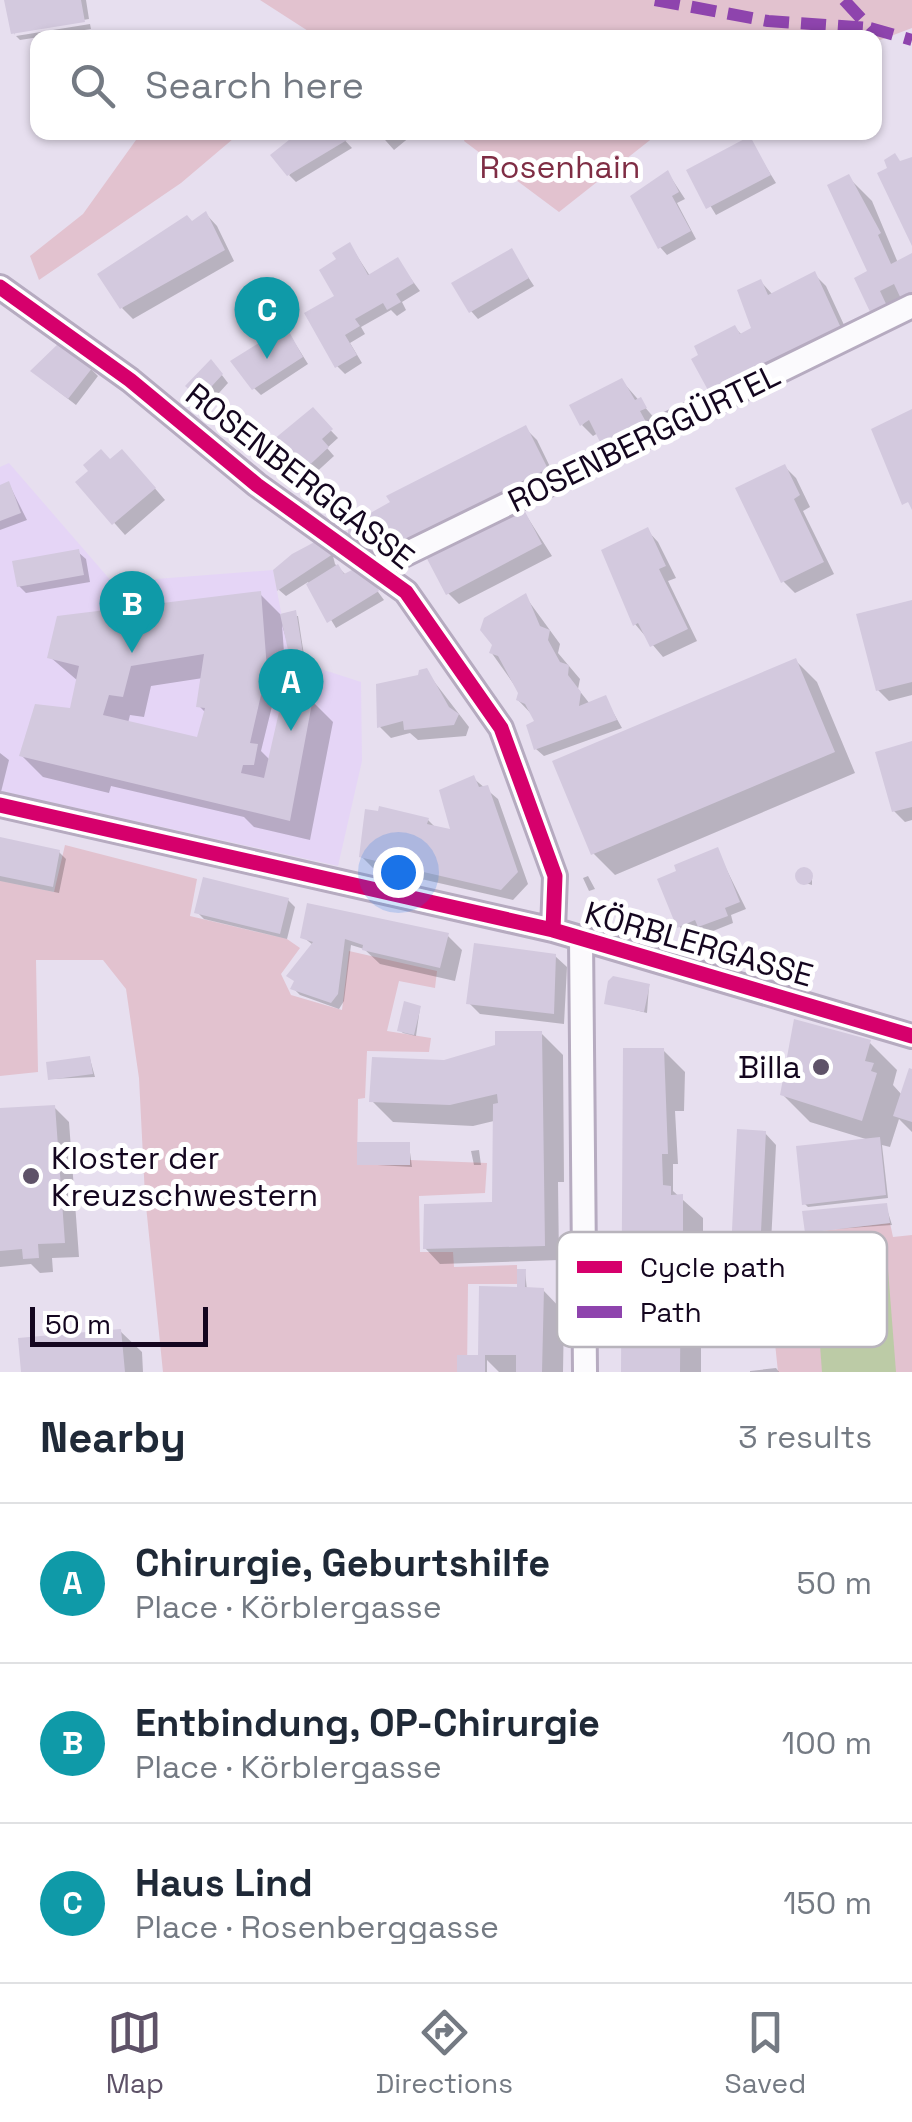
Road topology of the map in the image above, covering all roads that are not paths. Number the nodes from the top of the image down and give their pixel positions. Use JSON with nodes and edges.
{"nodes":[{"id":1,"x":0,"y":287,"type":"edge"},
{"id":2,"x":912,"y":306,"type":"edge"},
{"id":3,"x":375,"y":569,"type":"junction"},
{"id":4,"x":0,"y":805,"type":"edge"},
{"id":5,"x":553,"y":930,"type":"junction"},
{"id":6,"x":581,"y":938,"type":"junction"},
{"id":7,"x":912,"y":1036,"type":"edge"},
{"id":8,"x":584,"y":1232,"type":"edge"},
{"id":9,"x":585,"y":1347,"type":"edge"},
{"id":10,"x":585,"y":1372,"type":"edge"}],
"edges":[{"from":1,"to":3,"type":"street","name":"ROSENBERGGASSE"},
{"from":2,"to":3,"type":"street","name":"ROSENBERGGÜRTEL"},
{"from":3,"to":5,"type":"street","name":"ROSENBERGGASSE"},
{"from":4,"to":5,"type":"street","name":"KÖRBLERGASSE"},
{"from":5,"to":6,"type":"street","name":"KÖRBLERGASSE"},
{"from":6,"to":7,"type":"street","name":"KÖRBLERGASSE"},
{"from":6,"to":8,"type":"street"},
{"from":9,"to":10,"type":"street"}]}
